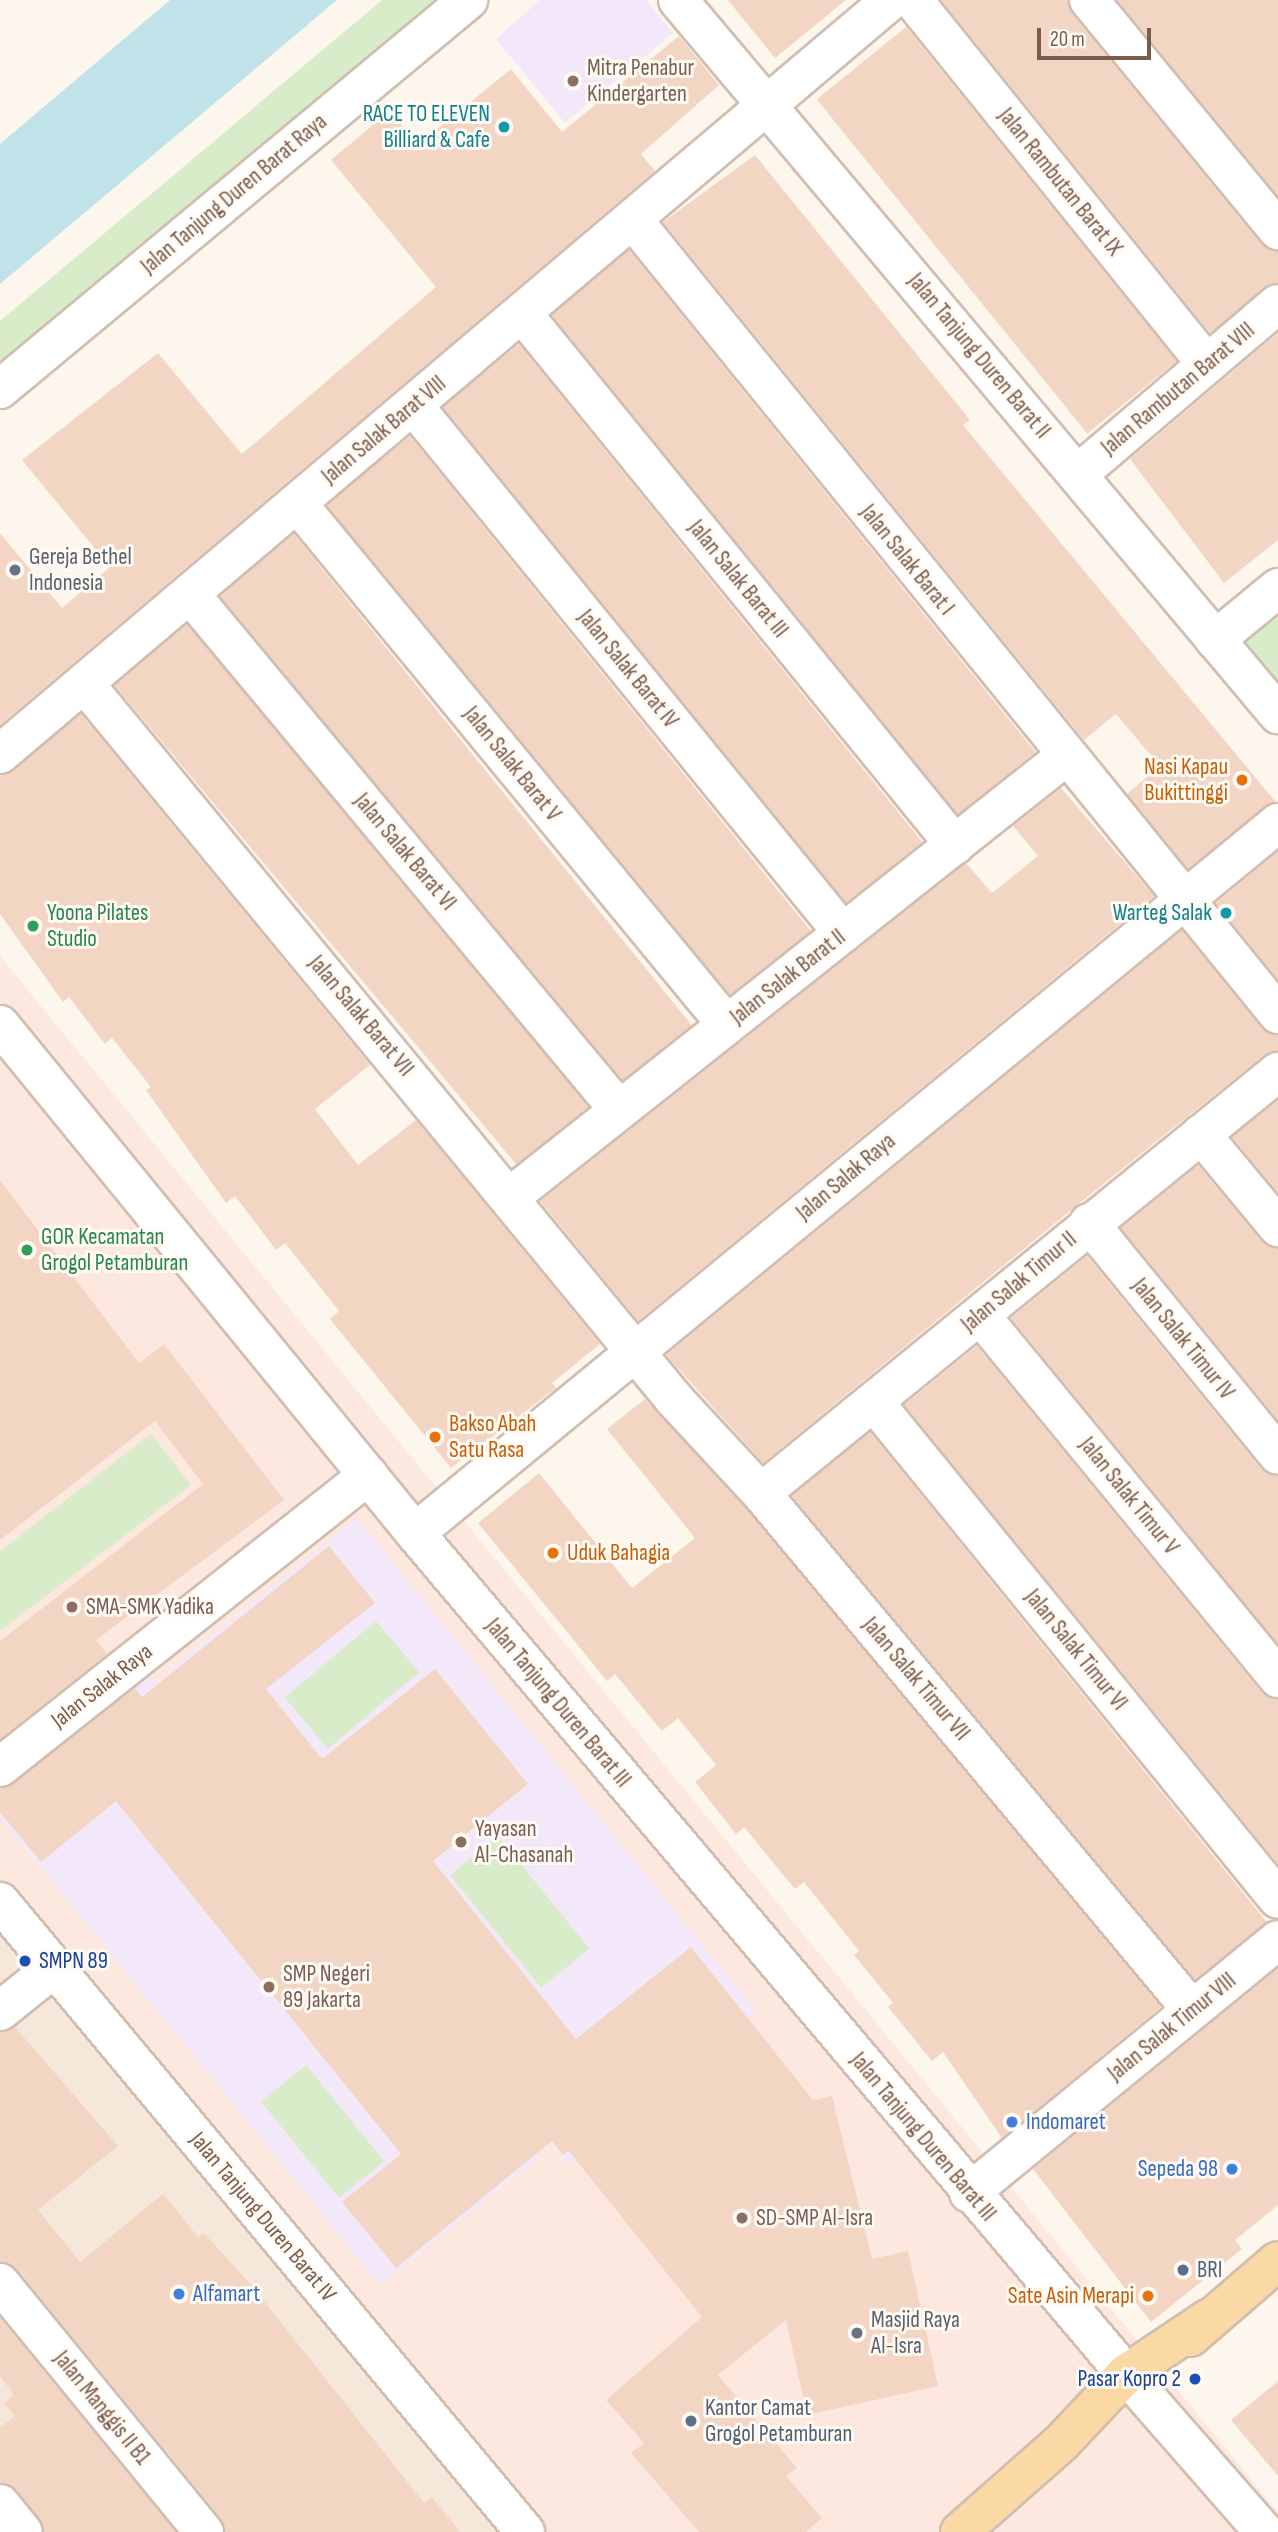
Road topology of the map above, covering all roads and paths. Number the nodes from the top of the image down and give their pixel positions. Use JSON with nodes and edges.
{"nodes":[{"id":1,"x":468,"y":0,"type":"edge"},
{"id":2,"x":678,"y":0,"type":"edge"},
{"id":3,"x":891,"y":0,"type":"edge"},
{"id":4,"x":913,"y":0,"type":"edge"},
{"id":5,"x":1089,"y":0,"type":"edge"},
{"id":6,"x":768,"y":106,"type":"junction"},
{"id":7,"x":633,"y":220,"type":"junction"},
{"id":8,"x":1278,"y":230,"type":"edge"},
{"id":9,"x":1278,"y":304,"type":"edge"},
{"id":10,"x":522,"y":313,"type":"junction"},
{"id":11,"x":1206,"y":364,"type":"junction"},
{"id":12,"x":0,"y":389,"type":"edge"},
{"id":13,"x":413,"y":405,"type":"junction"},
{"id":14,"x":1078,"y":474,"type":"junction"},
{"id":15,"x":297,"y":503,"type":"junction"},
{"id":16,"x":1278,"y":588,"type":"edge"},
{"id":17,"x":190,"y":594,"type":"junction"},
{"id":18,"x":1215,"y":640,"type":"junction"},
{"id":19,"x":84,"y":683,"type":"junction"},
{"id":20,"x":1278,"y":714,"type":"edge"},
{"id":21,"x":0,"y":754,"type":"edge"},
{"id":22,"x":1066,"y":756,"type":"junction"},
{"id":23,"x":1278,"y":823,"type":"edge"},
{"id":24,"x":954,"y":845,"type":"junction"},
{"id":25,"x":1183,"y":900,"type":"junction"},
{"id":26,"x":843,"y":933,"type":"junction"},
{"id":27,"x":1278,"y":1014,"type":"edge"},
{"id":28,"x":0,"y":1025,"type":"edge"},
{"id":29,"x":727,"y":1025,"type":"junction"},
{"id":30,"x":1278,"y":1072,"type":"edge"},
{"id":31,"x":619,"y":1110,"type":"junction"},
{"id":32,"x":1201,"y":1134,"type":"junction"},
{"id":33,"x":510,"y":1197,"type":"junction"},
{"id":34,"x":1089,"y":1223,"type":"junction"},
{"id":35,"x":1278,"y":1227,"type":"edge"},
{"id":36,"x":979,"y":1315,"type":"junction"},
{"id":37,"x":635,"y":1351,"type":"junction"},
{"id":38,"x":874,"y":1402,"type":"junction"},
{"id":39,"x":1278,"y":1455,"type":"edge"},
{"id":40,"x":368,"y":1475,"type":"junction"},
{"id":41,"x":761,"y":1493,"type":"junction"},
{"id":42,"x":415,"y":1533,"type":"junction"},
{"id":43,"x":1278,"y":1678,"type":"edge"},
{"id":44,"x":0,"y":1767,"type":"edge"},
{"id":45,"x":1278,"y":1899,"type":"edge"},
{"id":46,"x":0,"y":1902,"type":"edge"},
{"id":47,"x":1278,"y":1940,"type":"edge"},
{"id":48,"x":55,"y":1967,"type":"junction"},
{"id":49,"x":1192,"y":2010,"type":"junction"},
{"id":50,"x":0,"y":2011,"type":"edge"},
{"id":51,"x":969,"y":2193,"type":"junction"},
{"id":52,"x":1278,"y":2261,"type":"edge"},
{"id":53,"x":0,"y":2283,"type":"edge"},
{"id":54,"x":1132,"y":2381,"type":"junction"},
{"id":55,"x":0,"y":2504,"type":"edge"},
{"id":56,"x":23,"y":2532,"type":"edge"},
{"id":57,"x":204,"y":2532,"type":"edge"},
{"id":58,"x":525,"y":2532,"type":"edge"},
{"id":59,"x":960,"y":2532,"type":"edge"},
{"id":60,"x":1264,"y":2532,"type":"edge"}],
"edges":[{"from":1,"to":12,"type":"street","name":"Jalan Tanjung Duren Barat Raya"},
{"from":2,"to":6,"type":"street","name":"Jalan Tanjung Duren Barat II"},
{"from":3,"to":6,"type":"street","name":"Jalan Salak Barat VIII"},
{"from":4,"to":11,"type":"street","name":"Jalan Rambutan Barat IX"},
{"from":5,"to":8,"type":"street"},
{"from":6,"to":7,"type":"street","name":"Jalan Salak Barat VIII"},
{"from":6,"to":14,"type":"street","name":"Jalan Tanjung Duren Barat II"},
{"from":7,"to":10,"type":"street","name":"Jalan Salak Barat VIII"},
{"from":7,"to":22,"type":"street","name":"Jalan Salak Barat I"},
{"from":9,"to":11,"type":"street","name":"Jalan Rambutan Barat VIII"},
{"from":10,"to":13,"type":"street","name":"Jalan Salak Barat VIII"},
{"from":10,"to":24,"type":"street","name":"Jalan Salak Barat III"},
{"from":11,"to":14,"type":"street","name":"Jalan Rambutan Barat VIII"},
{"from":13,"to":15,"type":"street","name":"Jalan Salak Barat VIII"},
{"from":13,"to":26,"type":"street","name":"Jalan Salak Barat IV"},
{"from":14,"to":18,"type":"street","name":"Jalan Tanjung Duren Barat II"},
{"from":15,"to":17,"type":"street","name":"Jalan Salak Barat VIII"},
{"from":15,"to":29,"type":"street","name":"Jalan Salak Barat V"},
{"from":16,"to":18,"type":"street"},
{"from":17,"to":19,"type":"street","name":"Jalan Salak Barat VIII"},
{"from":17,"to":31,"type":"street","name":"Jalan Salak Barat VI"},
{"from":18,"to":20,"type":"street","name":"Jalan Tanjung Duren Barat II"},
{"from":19,"to":21,"type":"street","name":"Jalan Salak Barat VIII"},
{"from":19,"to":33,"type":"street","name":"Jalan Salak Barat VII"},
{"from":22,"to":24,"type":"street","name":"Jalan Salak Barat II"},
{"from":22,"to":25,"type":"street","name":"Jalan Salak Barat I"},
{"from":23,"to":25,"type":"street","name":"Jalan Salak Raya"},
{"from":24,"to":26,"type":"street","name":"Jalan Salak Barat II"},
{"from":25,"to":27,"type":"street","name":"Jalan Salak Barat I"},
{"from":25,"to":37,"type":"street","name":"Jalan Salak Raya"},
{"from":26,"to":29,"type":"street","name":"Jalan Salak Barat II"},
{"from":28,"to":40,"type":"street","name":"Jalan Tanjung Duren Barat III"},
{"from":29,"to":31,"type":"street","name":"Jalan Salak Barat II"},
{"from":30,"to":32,"type":"street","name":"Jalan Salak Timur II"},
{"from":31,"to":33,"type":"street","name":"Jalan Salak Barat II"},
{"from":32,"to":34,"type":"street","name":"Jalan Salak Timur II"},
{"from":32,"to":35,"type":"street"},
{"from":33,"to":37,"type":"street","name":"Jalan Salak Barat VII"},
{"from":34,"to":36,"type":"street","name":"Jalan Salak Timur II"},
{"from":34,"to":39,"type":"street","name":"Jalan Salak Timur IV"},
{"from":36,"to":38,"type":"street","name":"Jalan Salak Timur II"},
{"from":36,"to":43,"type":"street","name":"Jalan Salak Timur V"},
{"from":37,"to":41,"type":"street","name":"Jalan Salak Timur VII"},
{"from":37,"to":42,"type":"street","name":"Jalan Salak Raya"},
{"from":38,"to":41,"type":"street","name":"Jalan Salak Timur II"},
{"from":38,"to":45,"type":"street","name":"Jalan Salak Timur VI"},
{"from":40,"to":42,"type":"street","name":"Jalan Tanjung Duren Barat III"},
{"from":40,"to":44,"type":"street","name":"Jalan Salak Raya"},
{"from":41,"to":49,"type":"street","name":"Jalan Salak Timur VII"},
{"from":42,"to":51,"type":"street","name":"Jalan Tanjung Duren Barat III"},
{"from":46,"to":48,"type":"street","name":"Jalan Tanjung Duren Barat IV"},
{"from":47,"to":49,"type":"street","name":"Jalan Salak Timur VIII"},
{"from":48,"to":50,"type":"street"},
{"from":48,"to":58,"type":"street","name":"Jalan Tanjung Duren Barat IV"},
{"from":49,"to":51,"type":"street","name":"Jalan Salak Timur VIII"},
{"from":51,"to":54,"type":"street","name":"Jalan Tanjung Duren Barat III"},
{"from":52,"to":54,"type":"main road"},
{"from":53,"to":57,"type":"street","name":"Jalan Manggis II B1"},
{"from":54,"to":59,"type":"main road"},
{"from":54,"to":60,"type":"street","name":"Jalan Tanjung Duren Barat III"},
{"from":55,"to":56,"type":"street"}]}
